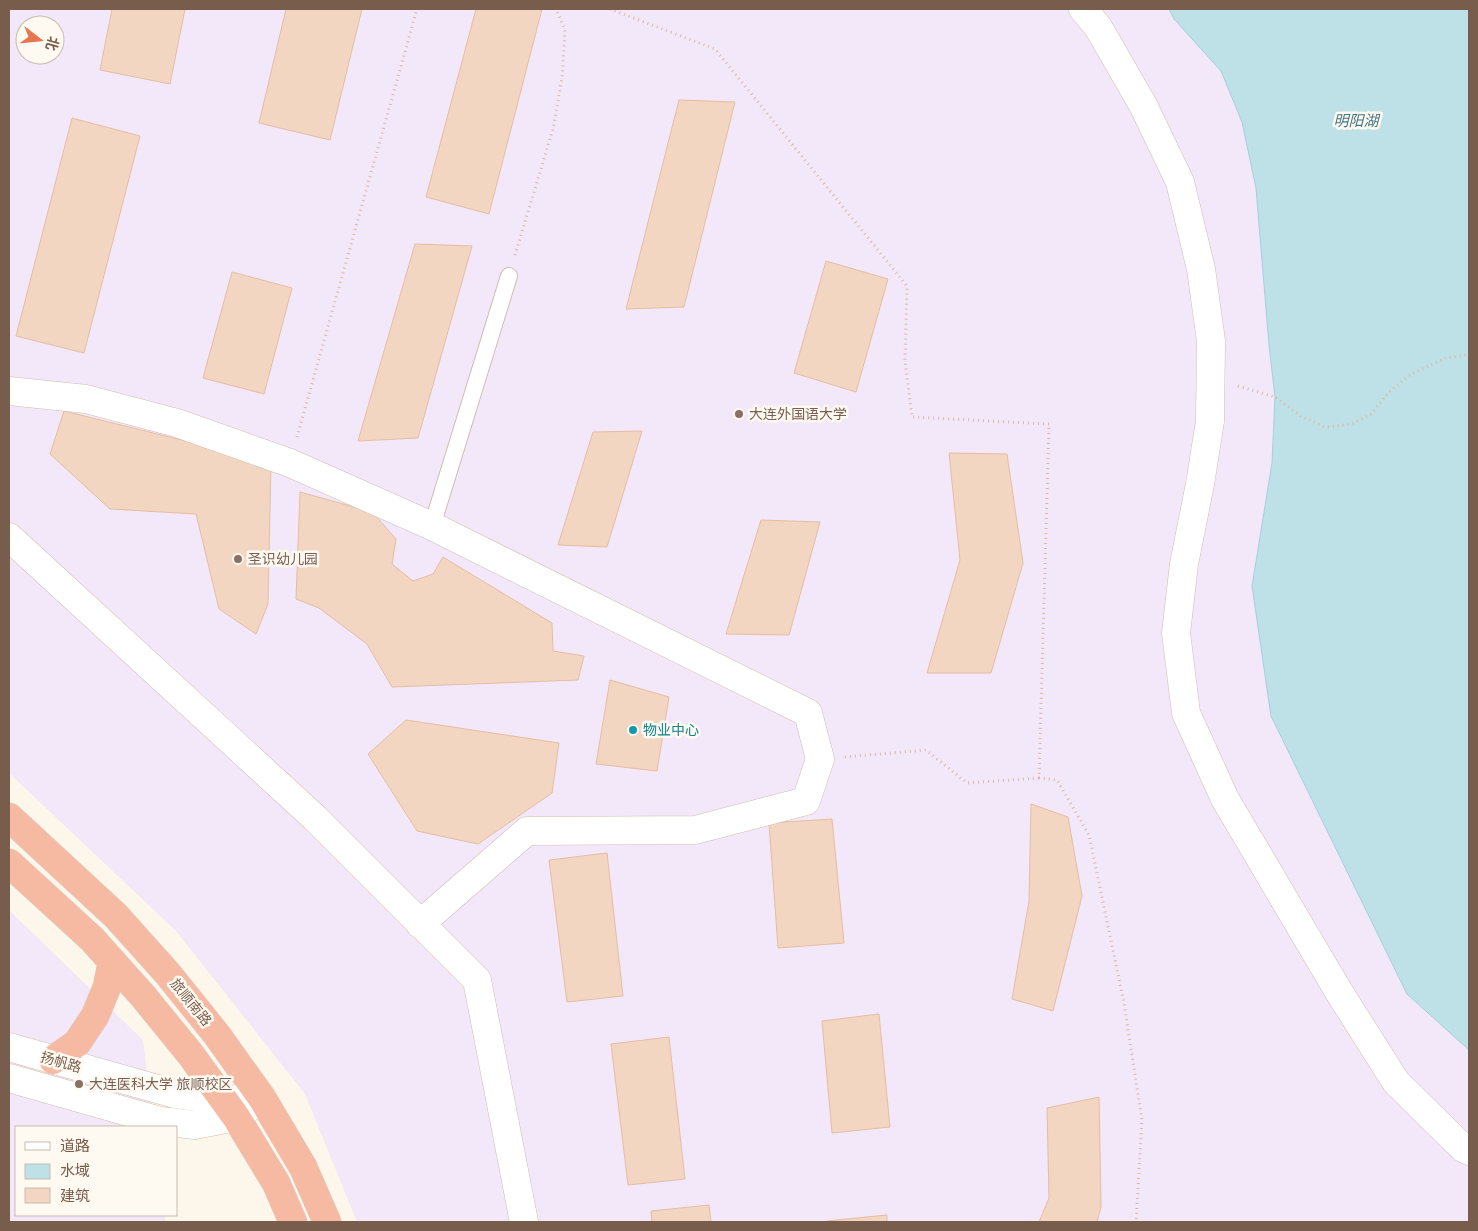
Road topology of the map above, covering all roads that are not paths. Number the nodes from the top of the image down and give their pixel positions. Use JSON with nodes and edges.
{"nodes":[{"id":1,"x":1082,"y":9,"type":"edge"},
{"id":2,"x":509,"y":276,"type":"road end"},
{"id":3,"x":9,"y":391,"type":"edge"},
{"id":4,"x":432,"y":526,"type":"junction"},
{"id":5,"x":9,"y":537,"type":"edge"},
{"id":6,"x":9,"y":817,"type":"edge"},
{"id":7,"x":9,"y":862,"type":"edge"},
{"id":8,"x":420,"y":924,"type":"junction"},
{"id":9,"x":112,"y":962,"type":"junction"},
{"id":10,"x":9,"y":1047,"type":"edge"},
{"id":11,"x":53,"y":1060,"type":"junction"},
{"id":12,"x":9,"y":1078,"type":"edge"},
{"id":13,"x":262,"y":1098,"type":"junction"},
{"id":14,"x":230,"y":1108,"type":"junction"},
{"id":15,"x":1469,"y":1151,"type":"edge"},
{"id":16,"x":293,"y":1222,"type":"edge"},
{"id":17,"x":326,"y":1222,"type":"edge"},
{"id":18,"x":524,"y":1222,"type":"edge"}],
"edges":[{"from":1,"to":15,"type":"street"},
{"from":2,"to":4,"type":"lane"},
{"from":3,"to":4,"type":"street"},
{"from":4,"to":8,"type":"street"},
{"from":5,"to":8,"type":"street"},
{"from":6,"to":13,"type":"highway","name":"旅顺南路"},
{"from":7,"to":9,"type":"highway"},
{"from":8,"to":18,"type":"street"},
{"from":9,"to":11,"type":"highway"},
{"from":9,"to":14,"type":"highway"},
{"from":10,"to":11,"type":"street","name":"扬帆路"},
{"from":11,"to":14,"type":"street","name":"扬帆路"},
{"from":12,"to":14,"type":"street","name":"扬帆路"},
{"from":13,"to":14,"type":"street","name":"扬帆路"},
{"from":13,"to":17,"type":"highway","name":"旅顺南路"},
{"from":14,"to":16,"type":"highway"}]}
